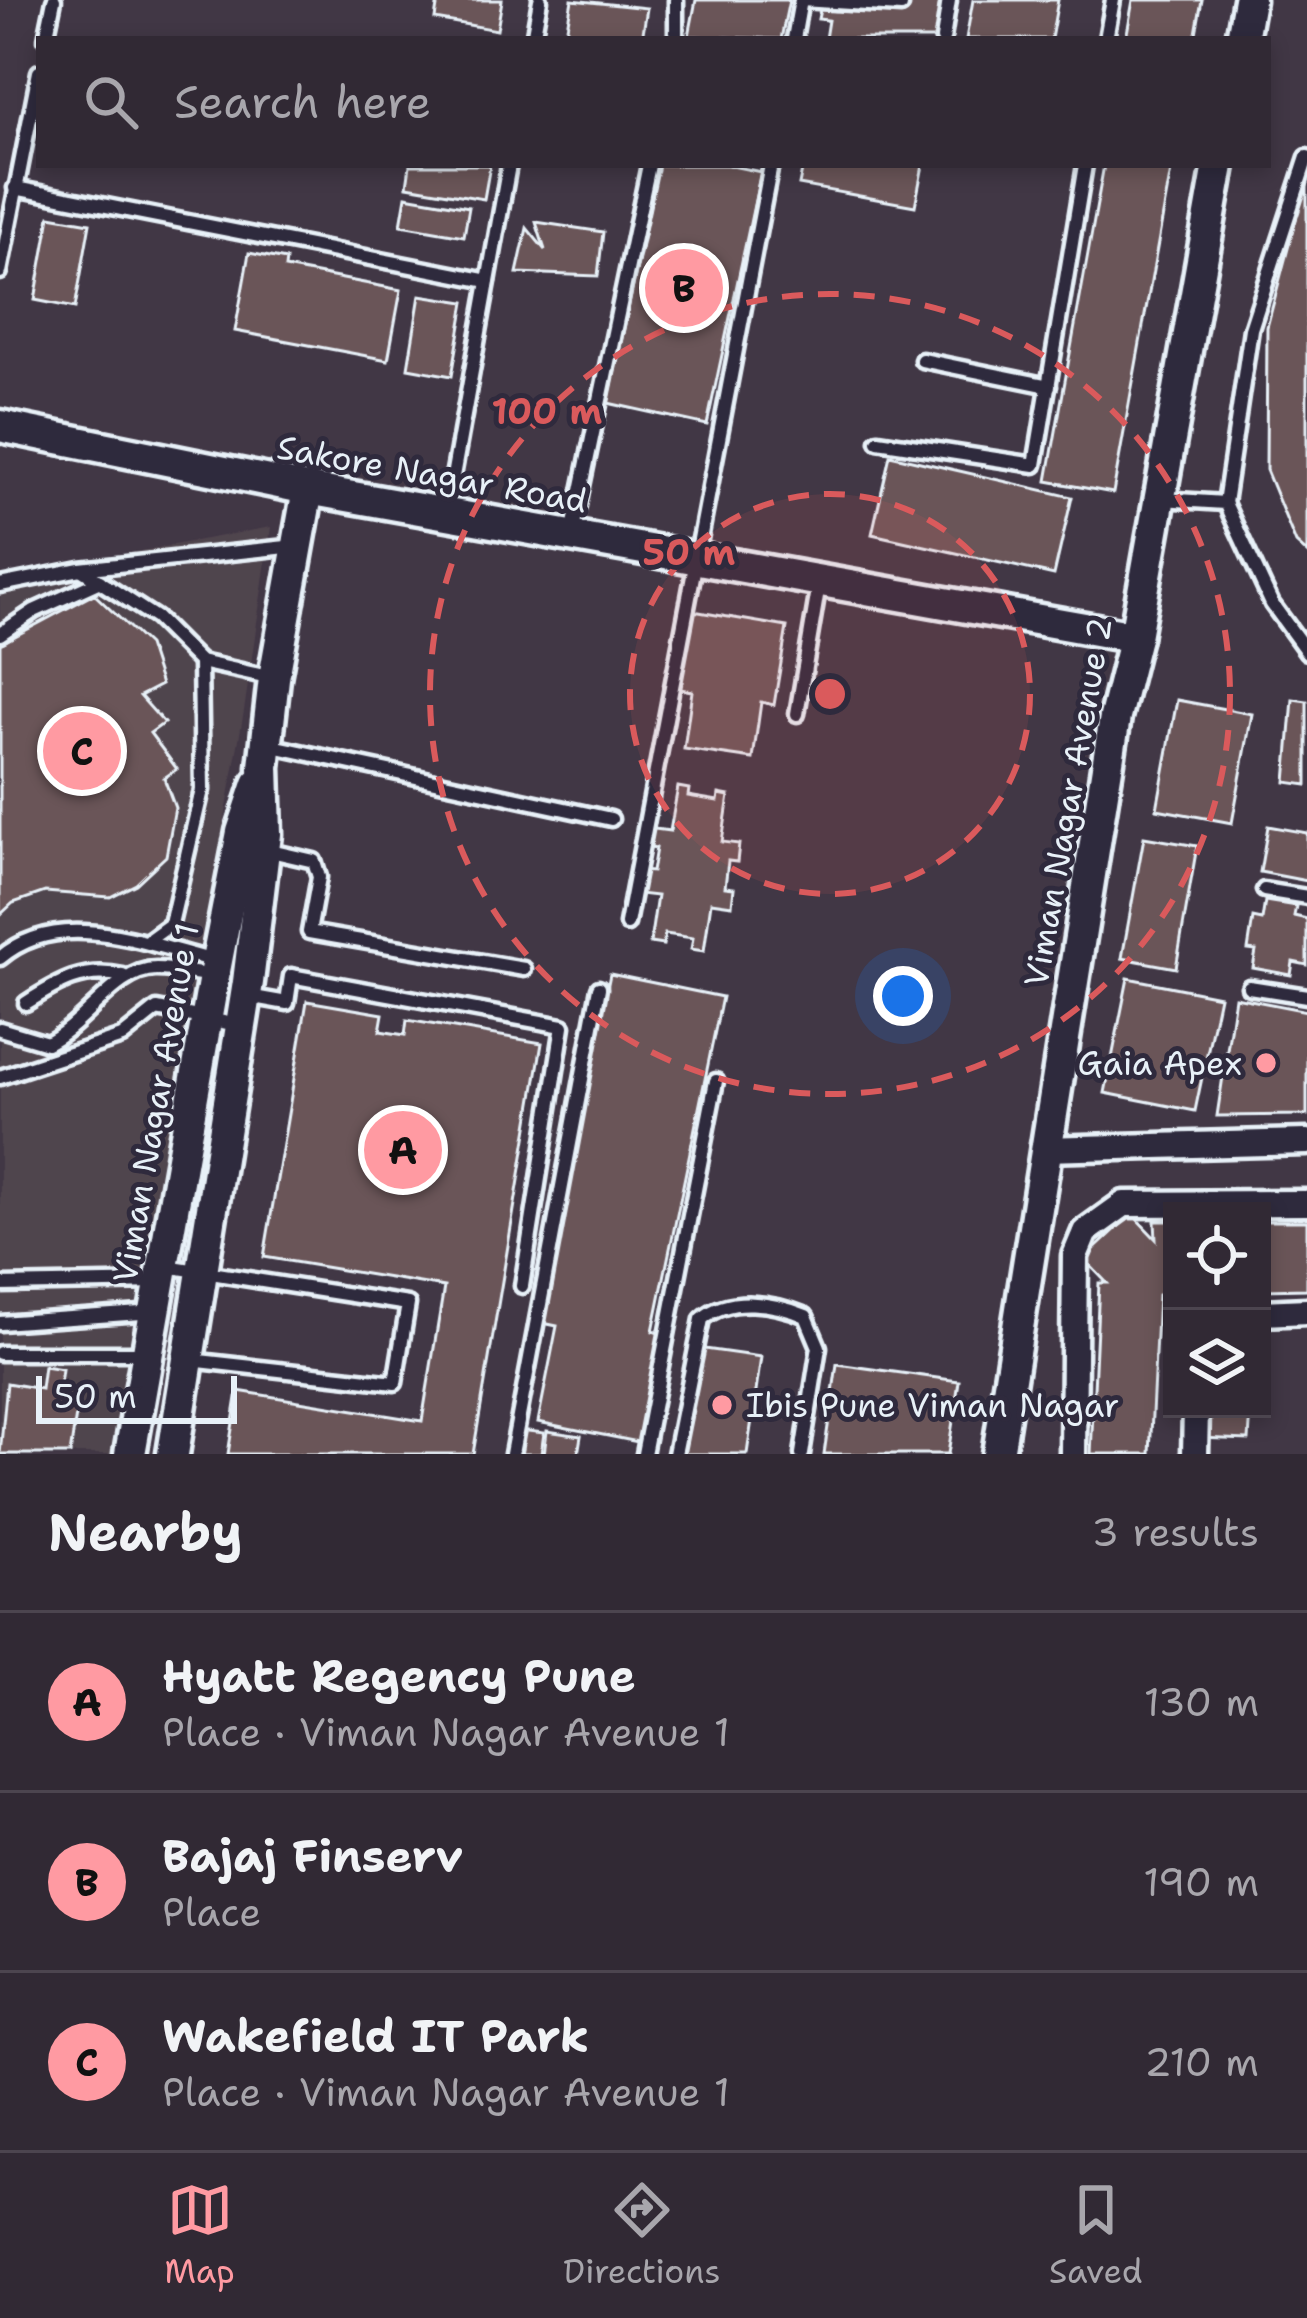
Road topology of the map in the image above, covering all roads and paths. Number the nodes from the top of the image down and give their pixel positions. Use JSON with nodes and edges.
{"nodes":[{"id":1,"x":53,"y":0,"type":"edge"},
{"id":2,"x":540,"y":0,"type":"edge"},
{"id":3,"x":676,"y":0,"type":"edge"},
{"id":4,"x":801,"y":0,"type":"edge"},
{"id":5,"x":950,"y":0,"type":"edge"},
{"id":6,"x":1113,"y":0,"type":"edge"},
{"id":7,"x":1249,"y":0,"type":"edge"},
{"id":8,"x":901,"y":6,"type":"dead end"},
{"id":9,"x":47,"y":36,"type":"edge"},
{"id":10,"x":534,"y":36,"type":"edge"},
{"id":11,"x":676,"y":36,"type":"edge"},
{"id":12,"x":795,"y":36,"type":"edge"},
{"id":13,"x":944,"y":36,"type":"edge"},
{"id":14,"x":1107,"y":36,"type":"edge"},
{"id":15,"x":1243,"y":36,"type":"edge"},
{"id":16,"x":36,"y":86,"type":"edge"},
{"id":17,"x":1307,"y":157,"type":"edge"},
{"id":18,"x":508,"y":168,"type":"edge"},
{"id":19,"x":648,"y":168,"type":"edge"},
{"id":20,"x":770,"y":168,"type":"edge"},
{"id":21,"x":1084,"y":168,"type":"edge"},
{"id":22,"x":1219,"y":168,"type":"edge"},
{"id":23,"x":15,"y":188,"type":"junction"},
{"id":24,"x":0,"y":272,"type":"edge"},
{"id":25,"x":488,"y":281,"type":"junction"},
{"id":26,"x":922,"y":360,"type":"dead end"},
{"id":27,"x":1048,"y":386,"type":"junction"},
{"id":28,"x":0,"y":426,"type":"edge"},
{"id":29,"x":878,"y":441,"type":"dead end"},
{"id":30,"x":308,"y":489,"type":"junction"},
{"id":31,"x":1160,"y":499,"type":"junction"},
{"id":32,"x":1226,"y":503,"type":"junction"},
{"id":33,"x":447,"y":512,"type":"junction"},
{"id":34,"x":572,"y":536,"type":"junction"},
{"id":35,"x":297,"y":546,"type":"junction"},
{"id":36,"x":697,"y":559,"type":"junction"},
{"id":37,"x":80,"y":569,"type":"junction"},
{"id":38,"x":100,"y":581,"type":"junction"},
{"id":39,"x":819,"y":583,"type":"junction"},
{"id":40,"x":0,"y":585,"type":"edge"},
{"id":41,"x":0,"y":634,"type":"edge"},
{"id":42,"x":1135,"y":637,"type":"junction"},
{"id":43,"x":1307,"y":652,"type":"edge"},
{"id":44,"x":200,"y":662,"type":"junction"},
{"id":45,"x":274,"y":678,"type":"junction"},
{"id":46,"x":797,"y":714,"type":"dead end"},
{"id":47,"x":265,"y":756,"type":"junction"},
{"id":48,"x":611,"y":819,"type":"dead end"},
{"id":49,"x":265,"y":850,"type":"junction"},
{"id":50,"x":1264,"y":890,"type":"dead end"},
{"id":51,"x":1307,"y":897,"type":"edge"},
{"id":52,"x":627,"y":924,"type":"dead end"},
{"id":53,"x":149,"y":940,"type":"junction"},
{"id":54,"x":0,"y":958,"type":"edge"},
{"id":55,"x":215,"y":968,"type":"junction"},
{"id":56,"x":524,"y":969,"type":"dead end"},
{"id":57,"x":123,"y":976,"type":"junction"},
{"id":58,"x":1249,"y":987,"type":"dead end"},
{"id":59,"x":598,"y":988,"type":"dead end"},
{"id":60,"x":247,"y":992,"type":"junction"},
{"id":61,"x":1307,"y":996,"type":"edge"},
{"id":62,"x":26,"y":1003,"type":"dead end"},
{"id":63,"x":207,"y":1018,"type":"junction"},
{"id":64,"x":0,"y":1029,"type":"edge"},
{"id":65,"x":0,"y":1077,"type":"edge"},
{"id":66,"x":716,"y":1081,"type":"dead end"},
{"id":67,"x":1307,"y":1142,"type":"edge"},
{"id":68,"x":1044,"y":1149,"type":"junction"},
{"id":69,"x":1307,"y":1203,"type":"edge"},
{"id":70,"x":204,"y":1271,"type":"junction"},
{"id":71,"x":0,"y":1285,"type":"edge"},
{"id":72,"x":522,"y":1286,"type":"dead end"},
{"id":73,"x":160,"y":1287,"type":"junction"},
{"id":74,"x":1307,"y":1311,"type":"edge"},
{"id":75,"x":1271,"y":1313,"type":"edge"},
{"id":76,"x":0,"y":1323,"type":"edge"},
{"id":77,"x":148,"y":1353,"type":"junction"},
{"id":78,"x":0,"y":1354,"type":"edge"},
{"id":79,"x":189,"y":1360,"type":"junction"},
{"id":80,"x":1196,"y":1418,"type":"edge"},
{"id":81,"x":130,"y":1454,"type":"edge"},
{"id":82,"x":173,"y":1454,"type":"edge"},
{"id":83,"x":512,"y":1454,"type":"edge"},
{"id":84,"x":644,"y":1454,"type":"edge"},
{"id":85,"x":675,"y":1454,"type":"edge"},
{"id":86,"x":802,"y":1454,"type":"edge"},
{"id":87,"x":998,"y":1454,"type":"edge"},
{"id":88,"x":1073,"y":1454,"type":"edge"},
{"id":89,"x":1195,"y":1454,"type":"edge"}],
"edges":[{"from":1,"to":9,"type":"lane"},
{"from":2,"to":10,"type":"lane"},
{"from":3,"to":11,"type":"lane"},
{"from":4,"to":8,"type":"lane"},
{"from":4,"to":12,"type":"lane"},
{"from":5,"to":13,"type":"lane"},
{"from":6,"to":14,"type":"lane"},
{"from":7,"to":15,"type":"street"},
{"from":16,"to":23,"type":"lane"},
{"from":17,"to":32,"type":"lane"},
{"from":18,"to":25,"type":"lane"},
{"from":19,"to":34,"type":"lane"},
{"from":20,"to":36,"type":"lane"},
{"from":21,"to":27,"type":"lane"},
{"from":22,"to":31,"type":"street","name":"Viman Nagar Avenue 2"},
{"from":23,"to":24,"type":"lane"},
{"from":23,"to":25,"type":"lane"},
{"from":25,"to":33,"type":"lane"},
{"from":26,"to":27,"type":"lane"},
{"from":27,"to":29,"type":"lane"},
{"from":28,"to":30,"type":"street","name":"Sakore Nagar Road"},
{"from":30,"to":33,"type":"street","name":"Sakore Nagar Road"},
{"from":30,"to":35,"type":"street","name":"Viman Nagar Avenue 1"},
{"from":31,"to":32,"type":"lane"},
{"from":31,"to":42,"type":"street","name":"Viman Nagar Avenue 2"},
{"from":32,"to":43,"type":"lane"},
{"from":33,"to":34,"type":"street","name":"Sakore Nagar Road"},
{"from":34,"to":36,"type":"street","name":"Sakore Nagar Road"},
{"from":35,"to":37,"type":"lane"},
{"from":35,"to":45,"type":"street","name":"Viman Nagar Avenue 1"},
{"from":36,"to":39,"type":"street","name":"Sakore Nagar Road"},
{"from":36,"to":52,"type":"lane"},
{"from":37,"to":38,"type":"lane"},
{"from":37,"to":40,"type":"lane"},
{"from":38,"to":41,"type":"lane"},
{"from":38,"to":44,"type":"lane"},
{"from":39,"to":42,"type":"street","name":"Sakore Nagar Road"},
{"from":39,"to":46,"type":"lane"},
{"from":42,"to":68,"type":"street","name":"Viman Nagar Avenue 2"},
{"from":44,"to":45,"type":"lane"},
{"from":44,"to":53,"type":"lane"},
{"from":45,"to":47,"type":"street","name":"Viman Nagar Avenue 1"},
{"from":47,"to":48,"type":"lane"},
{"from":47,"to":49,"type":"street","name":"Viman Nagar Avenue 1"},
{"from":47,"to":55,"type":"street","name":"Viman Nagar Avenue 1"},
{"from":49,"to":56,"type":"lane"},
{"from":49,"to":60,"type":"street","name":"Viman Nagar Avenue 1"},
{"from":50,"to":51,"type":"lane"},
{"from":53,"to":54,"type":"lane"},
{"from":53,"to":55,"type":"lane"},
{"from":55,"to":57,"type":"lane"},
{"from":55,"to":60,"type":"lane"},
{"from":55,"to":63,"type":"street","name":"Viman Nagar Avenue 1"},
{"from":57,"to":62,"type":"lane"},
{"from":57,"to":64,"type":"lane"},
{"from":58,"to":61,"type":"lane"},
{"from":59,"to":83,"type":"lane"},
{"from":60,"to":63,"type":"lane"},
{"from":60,"to":70,"type":"street","name":"Viman Nagar Avenue 1"},
{"from":60,"to":72,"type":"lane"},
{"from":63,"to":65,"type":"lane"},
{"from":63,"to":73,"type":"street","name":"Viman Nagar Avenue 1"},
{"from":66,"to":84,"type":"lane"},
{"from":67,"to":68,"type":"street"},
{"from":68,"to":87,"type":"street","name":"Viman Nagar Avenue 2"},
{"from":69,"to":88,"type":"street"},
{"from":70,"to":73,"type":"lane"},
{"from":70,"to":79,"type":"street","name":"Viman Nagar Avenue 1"},
{"from":70,"to":79,"type":"lane"},
{"from":71,"to":73,"type":"lane"},
{"from":73,"to":76,"type":"lane"},
{"from":73,"to":77,"type":"street","name":"Viman Nagar Avenue 1"},
{"from":74,"to":75,"type":"street"},
{"from":77,"to":78,"type":"lane"},
{"from":77,"to":81,"type":"street","name":"Viman Nagar Avenue 1"},
{"from":79,"to":82,"type":"street","name":"Viman Nagar Avenue 1"},
{"from":80,"to":89,"type":"street"},
{"from":85,"to":86,"type":"lane"}]}
